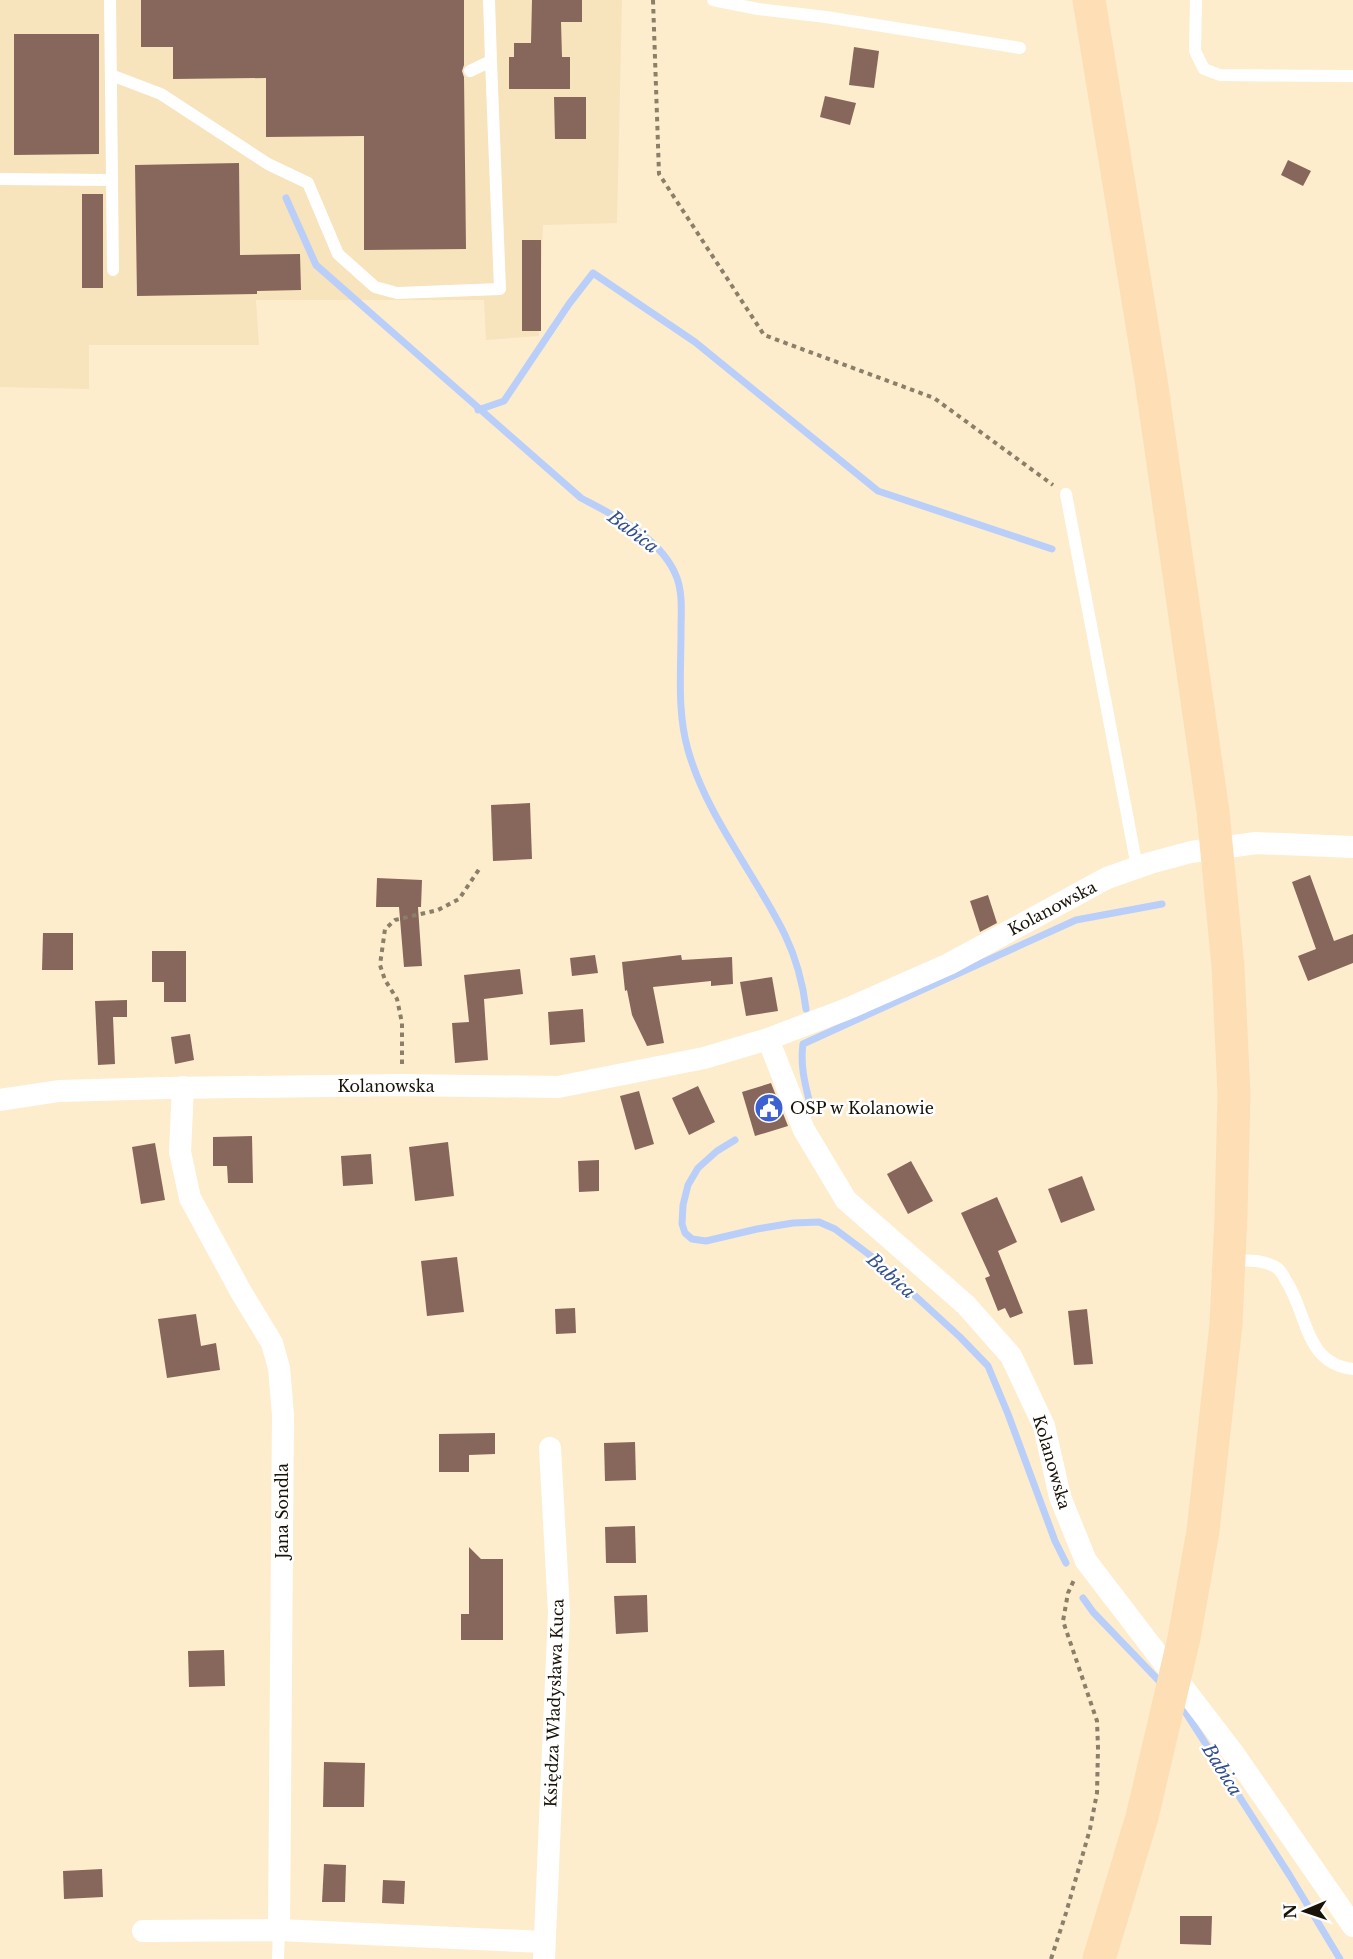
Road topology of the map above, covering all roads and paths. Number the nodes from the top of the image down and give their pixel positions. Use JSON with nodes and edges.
{"nodes":[{"id":1,"x":110,"y":0,"type":"edge"},
{"id":2,"x":489,"y":0,"type":"edge"},
{"id":3,"x":653,"y":0,"type":"edge"},
{"id":4,"x":713,"y":0,"type":"edge"},
{"id":5,"x":1089,"y":0,"type":"edge"},
{"id":6,"x":1196,"y":0,"type":"edge"},
{"id":7,"x":1020,"y":48,"type":"dead end"},
{"id":8,"x":491,"y":61,"type":"junction"},
{"id":9,"x":470,"y":71,"type":"dead end"},
{"id":10,"x":111,"y":75,"type":"junction"},
{"id":11,"x":1353,"y":76,"type":"edge"},
{"id":12,"x":0,"y":179,"type":"edge"},
{"id":13,"x":112,"y":180,"type":"junction"},
{"id":14,"x":113,"y":270,"type":"dead end"},
{"id":15,"x":1066,"y":494,"type":"joint"},
{"id":16,"x":1353,"y":847,"type":"edge"},
{"id":17,"x":1137,"y":867,"type":"junction"},
{"id":18,"x":480,"y":868,"type":"dead end"},
{"id":19,"x":768,"y":1039,"type":"junction"},
{"id":20,"x":400,"y":1085,"type":"junction"},
{"id":21,"x":183,"y":1087,"type":"junction"},
{"id":22,"x":0,"y":1100,"type":"edge"},
{"id":23,"x":1229,"y":1260,"type":"junction"},
{"id":24,"x":1353,"y":1369,"type":"edge"},
{"id":25,"x":550,"y":1448,"type":"dead end"},
{"id":26,"x":1086,"y":1561,"type":"junction"},
{"id":27,"x":1353,"y":1926,"type":"edge"},
{"id":28,"x":279,"y":1930,"type":"junction"},
{"id":29,"x":143,"y":1931,"type":"dead end"},
{"id":30,"x":544,"y":1951,"type":"edge"},
{"id":31,"x":278,"y":1959,"type":"edge"},
{"id":32,"x":1051,"y":1959,"type":"edge"},
{"id":33,"x":1099,"y":1959,"type":"edge"}],
"edges":[{"from":1,"to":10,"type":"lane"},
{"from":2,"to":8,"type":"lane"},
{"from":3,"to":15,"type":"path"},
{"from":4,"to":7,"type":"lane"},
{"from":5,"to":23,"type":"main road"},
{"from":6,"to":11,"type":"lane"},
{"from":8,"to":9,"type":"lane"},
{"from":8,"to":10,"type":"lane"},
{"from":10,"to":13,"type":"lane"},
{"from":12,"to":13,"type":"lane"},
{"from":13,"to":14,"type":"lane"},
{"from":15,"to":17,"type":"lane"},
{"from":16,"to":17,"type":"street","name":"Kolanowska"},
{"from":17,"to":19,"type":"street","name":"Kolanowska"},
{"from":18,"to":20,"type":"path"},
{"from":19,"to":20,"type":"street","name":"Kolanowska"},
{"from":19,"to":26,"type":"street","name":"Kolanowska"},
{"from":20,"to":21,"type":"street","name":"Kolanowska"},
{"from":21,"to":22,"type":"street","name":"Kolanowska"},
{"from":21,"to":28,"type":"street","name":"Jana Sondla"},
{"from":23,"to":24,"type":"lane"},
{"from":23,"to":33,"type":"main road"},
{"from":25,"to":30,"type":"street","name":"Księdza Władysława Kuca"},
{"from":26,"to":27,"type":"street","name":"Kolanowska"},
{"from":26,"to":32,"type":"path"},
{"from":28,"to":29,"type":"street"},
{"from":28,"to":30,"type":"street"},
{"from":28,"to":31,"type":"lane","name":"Jana Sondla"}]}
